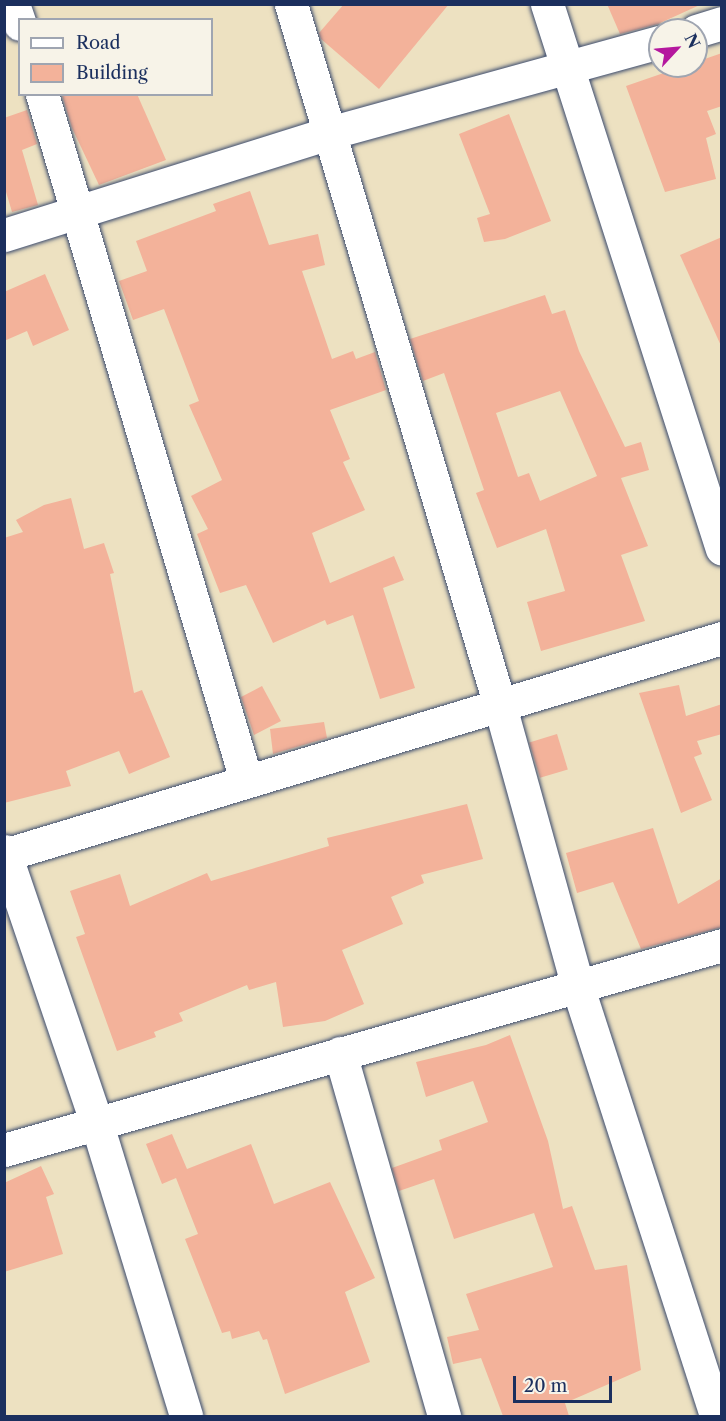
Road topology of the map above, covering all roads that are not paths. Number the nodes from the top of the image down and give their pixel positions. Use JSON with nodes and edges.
{"nodes":[{"id":1,"x":13,"y":4,"type":"edge"},
{"id":2,"x":291,"y":4,"type":"edge"},
{"id":3,"x":547,"y":4,"type":"edge"},
{"id":4,"x":18,"y":18,"type":"edge"},
{"id":5,"x":648,"y":46,"type":"edge"},
{"id":6,"x":568,"y":70,"type":"junction"},
{"id":7,"x":43,"y":96,"type":"edge"},
{"id":8,"x":329,"y":133,"type":"junction"},
{"id":9,"x":79,"y":211,"type":"junction"},
{"id":10,"x":4,"y":235,"type":"edge"},
{"id":11,"x":722,"y":549,"type":"edge"},
{"id":12,"x":722,"y":638,"type":"edge"},
{"id":13,"x":500,"y":706,"type":"junction"},
{"id":14,"x":246,"y":780,"type":"junction"},
{"id":15,"x":5,"y":854,"type":"edge"},
{"id":16,"x":722,"y":945,"type":"edge"},
{"id":17,"x":578,"y":988,"type":"junction"},
{"id":18,"x":340,"y":1053,"type":"junction"},
{"id":19,"x":96,"y":1121,"type":"junction"},
{"id":20,"x":4,"y":1150,"type":"edge"},
{"id":21,"x":186,"y":1416,"type":"edge"},
{"id":22,"x":444,"y":1416,"type":"edge"},
{"id":23,"x":716,"y":1416,"type":"edge"}],
"edges":[{"from":1,"to":4,"type":"street"},
{"from":2,"to":8,"type":"street"},
{"from":3,"to":6,"type":"street"},
{"from":5,"to":6,"type":"street"},
{"from":6,"to":8,"type":"street"},
{"from":6,"to":11,"type":"street"},
{"from":7,"to":9,"type":"street"},
{"from":8,"to":9,"type":"street"},
{"from":8,"to":13,"type":"street"},
{"from":9,"to":10,"type":"street"},
{"from":9,"to":14,"type":"street"},
{"from":12,"to":13,"type":"street"},
{"from":13,"to":14,"type":"street"},
{"from":13,"to":17,"type":"street"},
{"from":14,"to":15,"type":"street"},
{"from":15,"to":19,"type":"street"},
{"from":16,"to":17,"type":"street"},
{"from":17,"to":18,"type":"street"},
{"from":17,"to":23,"type":"street"},
{"from":18,"to":19,"type":"street"},
{"from":18,"to":22,"type":"street"},
{"from":19,"to":20,"type":"street"},
{"from":19,"to":21,"type":"street"}]}
